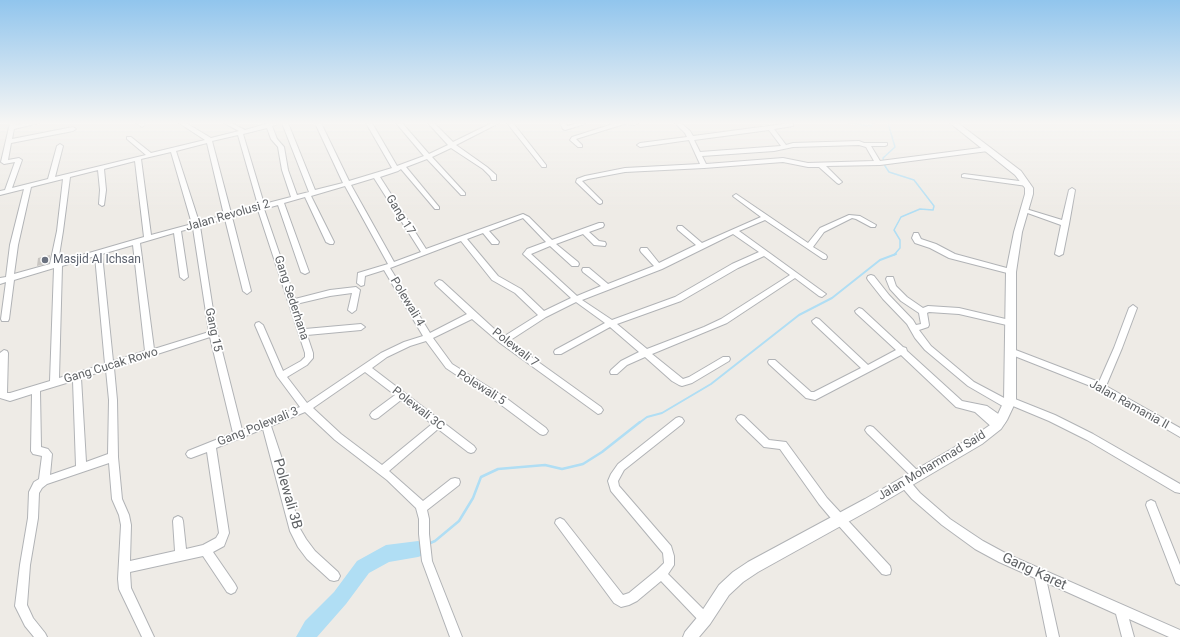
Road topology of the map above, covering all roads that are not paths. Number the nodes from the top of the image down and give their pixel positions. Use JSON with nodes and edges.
{"nodes":[{"id":1,"x":58,"y":153,"type":"edge"},
{"id":2,"x":146,"y":153,"type":"edge"},
{"id":3,"x":163,"y":153,"type":"edge"},
{"id":4,"x":174,"y":153,"type":"edge"},
{"id":5,"x":212,"y":153,"type":"edge"},
{"id":6,"x":247,"y":153,"type":"edge"},
{"id":7,"x":282,"y":153,"type":"edge"},
{"id":8,"x":295,"y":153,"type":"edge"},
{"id":9,"x":332,"y":153,"type":"edge"},
{"id":10,"x":388,"y":153,"type":"edge"},
{"id":11,"x":424,"y":153,"type":"edge"},
{"id":12,"x":438,"y":153,"type":"edge"},
{"id":13,"x":463,"y":153,"type":"edge"},
{"id":14,"x":534,"y":153,"type":"edge"},
{"id":15,"x":718,"y":153,"type":"edge"},
{"id":16,"x":872,"y":153,"type":"edge"},
{"id":17,"x":954,"y":153,"type":"edge"},
{"id":18,"x":994,"y":153,"type":"edge"},
{"id":19,"x":699,"y":154,"type":"joint"},
{"id":20,"x":150,"y":156,"type":"junction"},
{"id":21,"x":428,"y":157,"type":"junction"},
{"id":22,"x":138,"y":159,"type":"junction"},
{"id":23,"x":2,"y":162,"type":"edge"},
{"id":24,"x":879,"y":163,"type":"junction"},
{"id":25,"x":822,"y":165,"type":"junction"},
{"id":26,"x":544,"y":166,"type":"dead end"},
{"id":27,"x":704,"y":166,"type":"junction"},
{"id":28,"x":101,"y":168,"type":"junction"},
{"id":29,"x":399,"y":169,"type":"junction"},
{"id":30,"x":67,"y":176,"type":"junction"},
{"id":31,"x":376,"y":176,"type":"junction"},
{"id":32,"x":964,"y":176,"type":"dead end"},
{"id":33,"x":494,"y":179,"type":"dead end"},
{"id":34,"x":52,"y":180,"type":"junction"},
{"id":35,"x":839,"y":182,"type":"dead end"},
{"id":36,"x":347,"y":184,"type":"junction"},
{"id":37,"x":1027,"y":184,"type":"junction"},
{"id":38,"x":28,"y":186,"type":"junction"},
{"id":39,"x":1072,"y":190,"type":"dead end"},
{"id":40,"x":8,"y":191,"type":"junction"},
{"id":41,"x":0,"y":193,"type":"edge"},
{"id":42,"x":310,"y":194,"type":"junction"},
{"id":43,"x":463,"y":194,"type":"dead end"},
{"id":44,"x":736,"y":196,"type":"dead end"},
{"id":45,"x":295,"y":198,"type":"junction"},
{"id":46,"x":280,"y":202,"type":"junction"},
{"id":47,"x":600,"y":202,"type":"dead end"},
{"id":48,"x":102,"y":204,"type":"dead end"},
{"id":49,"x":261,"y":207,"type":"junction"},
{"id":50,"x":437,"y":208,"type":"dead end"},
{"id":51,"x":1024,"y":210,"type":"junction"},
{"id":52,"x":228,"y":216,"type":"junction"},
{"id":53,"x":766,"y":217,"type":"junction"},
{"id":54,"x":1066,"y":224,"type":"junction"},
{"id":55,"x":196,"y":225,"type":"junction"},
{"id":56,"x":601,"y":225,"type":"dead end"},
{"id":57,"x":873,"y":225,"type":"dead end"},
{"id":58,"x":680,"y":228,"type":"dead end"},
{"id":59,"x":177,"y":230,"type":"junction"},
{"id":60,"x":485,"y":230,"type":"junction"},
{"id":61,"x":584,"y":231,"type":"junction"},
{"id":62,"x":734,"y":231,"type":"junction"},
{"id":63,"x":916,"y":235,"type":"dead end"},
{"id":64,"x":148,"y":238,"type":"junction"},
{"id":65,"x":462,"y":238,"type":"junction"},
{"id":66,"x":136,"y":242,"type":"junction"},
{"id":67,"x":330,"y":242,"type":"dead end"},
{"id":68,"x":495,"y":242,"type":"dead end"},
{"id":69,"x":551,"y":243,"type":"junction"},
{"id":70,"x":602,"y":244,"type":"dead end"},
{"id":71,"x":701,"y":246,"type":"junction"},
{"id":72,"x":809,"y":248,"type":"junction"},
{"id":73,"x":644,"y":250,"type":"dead end"},
{"id":74,"x":98,"y":252,"type":"junction"},
{"id":75,"x":425,"y":253,"type":"junction"},
{"id":76,"x":764,"y":253,"type":"junction"},
{"id":77,"x":1059,"y":254,"type":"dead end"},
{"id":78,"x":823,"y":257,"type":"dead end"},
{"id":79,"x":575,"y":264,"type":"dead end"},
{"id":80,"x":56,"y":265,"type":"junction"},
{"id":81,"x":389,"y":266,"type":"junction"},
{"id":82,"x":658,"y":267,"type":"junction"},
{"id":83,"x":586,"y":270,"type":"dead end"},
{"id":84,"x":305,"y":272,"type":"dead end"},
{"id":85,"x":1011,"y":272,"type":"junction"},
{"id":86,"x":795,"y":275,"type":"junction"},
{"id":87,"x":184,"y":277,"type":"dead end"},
{"id":88,"x":871,"y":278,"type":"dead end"},
{"id":89,"x":9,"y":279,"type":"junction"},
{"id":90,"x":890,"y":279,"type":"dead end"},
{"id":91,"x":0,"y":281,"type":"edge"},
{"id":92,"x":361,"y":283,"type":"dead end"},
{"id":93,"x":439,"y":283,"type":"dead end"},
{"id":94,"x":607,"y":287,"type":"junction"},
{"id":95,"x":247,"y":291,"type":"dead end"},
{"id":96,"x":822,"y":294,"type":"dead end"},
{"id":97,"x":576,"y":299,"type":"junction"},
{"id":98,"x":293,"y":302,"type":"junction"},
{"id":99,"x":1132,"y":308,"type":"dead end"},
{"id":100,"x":352,"y":310,"type":"dead end"},
{"id":101,"x":859,"y":310,"type":"dead end"},
{"id":102,"x":923,"y":312,"type":"junction"},
{"id":103,"x":473,"y":315,"type":"junction"},
{"id":104,"x":543,"y":315,"type":"junction"},
{"id":105,"x":5,"y":319,"type":"dead end"},
{"id":106,"x":816,"y":320,"type":"dead end"},
{"id":107,"x":611,"y":323,"type":"junction"},
{"id":108,"x":1010,"y":323,"type":"junction"},
{"id":109,"x":259,"y":325,"type":"dead end"},
{"id":110,"x":361,"y":327,"type":"dead end"},
{"id":111,"x":914,"y":328,"type":"junction"},
{"id":112,"x":303,"y":332,"type":"junction"},
{"id":113,"x":214,"y":333,"type":"junction"},
{"id":114,"x":428,"y":337,"type":"junction"},
{"id":115,"x":503,"y":341,"type":"junction"},
{"id":116,"x":903,"y":350,"type":"junction"},
{"id":117,"x":1010,"y":351,"type":"junction"},
{"id":118,"x":558,"y":352,"type":"dead end"},
{"id":119,"x":4,"y":353,"type":"dead end"},
{"id":120,"x":646,"y":353,"type":"junction"},
{"id":121,"x":150,"y":354,"type":"junction"},
{"id":122,"x":726,"y":358,"type":"dead end"},
{"id":123,"x":772,"y":362,"type":"dead end"},
{"id":124,"x":109,"y":367,"type":"junction"},
{"id":125,"x":366,"y":368,"type":"junction"},
{"id":126,"x":867,"y":369,"type":"junction"},
{"id":127,"x":614,"y":372,"type":"dead end"},
{"id":128,"x":281,"y":376,"type":"junction"},
{"id":129,"x":77,"y":377,"type":"junction"},
{"id":130,"x":54,"y":384,"type":"junction"},
{"id":131,"x":1101,"y":386,"type":"junction"},
{"id":132,"x":36,"y":389,"type":"junction"},
{"id":133,"x":401,"y":395,"type":"junction"},
{"id":134,"x":1010,"y":403,"type":"junction"},
{"id":135,"x":306,"y":408,"type":"junction"},
{"id":136,"x":598,"y":410,"type":"dead end"},
{"id":137,"x":375,"y":415,"type":"dead end"},
{"id":138,"x":741,"y":419,"type":"dead end"},
{"id":139,"x":679,"y":421,"type":"dead end"},
{"id":140,"x":266,"y":423,"type":"junction"},
{"id":141,"x":438,"y":424,"type":"junction"},
{"id":142,"x":999,"y":424,"type":"junction"},
{"id":143,"x":870,"y":430,"type":"dead end"},
{"id":144,"x":543,"y":431,"type":"dead end"},
{"id":145,"x":1180,"y":433,"type":"edge"},
{"id":146,"x":238,"y":434,"type":"junction"},
{"id":147,"x":211,"y":446,"type":"junction"},
{"id":148,"x":471,"y":449,"type":"dead end"},
{"id":149,"x":191,"y":454,"type":"dead end"},
{"id":150,"x":113,"y":457,"type":"junction"},
{"id":151,"x":81,"y":468,"type":"junction"},
{"id":152,"x":382,"y":471,"type":"junction"},
{"id":153,"x":916,"y":475,"type":"junction"},
{"id":154,"x":44,"y":481,"type":"junction"},
{"id":155,"x":455,"y":482,"type":"dead end"},
{"id":156,"x":904,"y":482,"type":"junction"},
{"id":157,"x":1179,"y":489,"type":"dead end"},
{"id":158,"x":1151,"y":505,"type":"dead end"},
{"id":159,"x":422,"y":508,"type":"junction"},
{"id":160,"x":178,"y":520,"type":"dead end"},
{"id":161,"x":840,"y":520,"type":"junction"},
{"id":162,"x":560,"y":523,"type":"dead end"},
{"id":163,"x":205,"y":550,"type":"junction"},
{"id":164,"x":181,"y":555,"type":"junction"},
{"id":165,"x":126,"y":567,"type":"junction"},
{"id":166,"x":886,"y":570,"type":"dead end"},
{"id":167,"x":662,"y":574,"type":"junction"},
{"id":168,"x":1040,"y":574,"type":"junction"},
{"id":169,"x":334,"y":576,"type":"dead end"},
{"id":170,"x":1180,"y":579,"type":"edge"},
{"id":171,"x":231,"y":588,"type":"dead end"},
{"id":172,"x":1120,"y":611,"type":"junction"},
{"id":173,"x":705,"y":619,"type":"junction"},
{"id":174,"x":1180,"y":636,"type":"edge"},
{"id":175,"x":40,"y":637,"type":"edge"},
{"id":176,"x":148,"y":637,"type":"edge"},
{"id":177,"x":456,"y":637,"type":"edge"},
{"id":178,"x":690,"y":637,"type":"edge"},
{"id":179,"x":1053,"y":637,"type":"edge"},
{"id":180,"x":1128,"y":637,"type":"edge"}],
"edges":[{"from":1,"to":34,"type":"street"},
{"from":2,"to":20,"type":"street"},
{"from":3,"to":20,"type":"street"},
{"from":4,"to":55,"type":"street","name":"Gang 15"},
{"from":5,"to":52,"type":"street"},
{"from":6,"to":49,"type":"street","name":"Gang Sederhana"},
{"from":7,"to":45,"type":"street"},
{"from":8,"to":42,"type":"street"},
{"from":9,"to":36,"type":"street","name":"Polewali 4"},
{"from":10,"to":29,"type":"street"},
{"from":11,"to":21,"type":"street"},
{"from":12,"to":21,"type":"street","name":"Jalan Revolusi 2"},
{"from":13,"to":33,"type":"street"},
{"from":14,"to":26,"type":"street"},
{"from":15,"to":19,"type":"street"},
{"from":16,"to":24,"type":"street"},
{"from":17,"to":24,"type":"street"},
{"from":18,"to":37,"type":"street"},
{"from":19,"to":27,"type":"street"},
{"from":20,"to":22,"type":"street"},
{"from":21,"to":29,"type":"street","name":"Jalan Revolusi 2"},
{"from":21,"to":43,"type":"street"},
{"from":22,"to":28,"type":"street"},
{"from":22,"to":64,"type":"street"},
{"from":23,"to":40,"type":"street"},
{"from":24,"to":25,"type":"street"},
{"from":25,"to":27,"type":"street"},
{"from":25,"to":35,"type":"street"},
{"from":27,"to":47,"type":"street"},
{"from":28,"to":30,"type":"street"},
{"from":28,"to":48,"type":"street"},
{"from":29,"to":31,"type":"street","name":"Jalan Revolusi 2"},
{"from":29,"to":50,"type":"street"},
{"from":30,"to":34,"type":"street"},
{"from":30,"to":80,"type":"street","name":"Gang Cucak Rowo"},
{"from":31,"to":36,"type":"street","name":"Jalan Revolusi 2"},
{"from":31,"to":75,"type":"street","name":"Gang 17"},
{"from":32,"to":37,"type":"street"},
{"from":34,"to":38,"type":"street"},
{"from":36,"to":42,"type":"street","name":"Jalan Revolusi 2"},
{"from":36,"to":81,"type":"street","name":"Polewali 4"},
{"from":37,"to":51,"type":"street","name":"Jalan Mohammad Said"},
{"from":38,"to":40,"type":"street"},
{"from":38,"to":89,"type":"street"},
{"from":39,"to":54,"type":"street"},
{"from":40,"to":41,"type":"street"},
{"from":42,"to":45,"type":"street","name":"Jalan Revolusi 2"},
{"from":42,"to":67,"type":"street"},
{"from":44,"to":53,"type":"street"},
{"from":45,"to":46,"type":"street","name":"Jalan Revolusi 2"},
{"from":46,"to":49,"type":"street","name":"Jalan Revolusi 2"},
{"from":46,"to":84,"type":"street"},
{"from":49,"to":52,"type":"street","name":"Jalan Revolusi 2"},
{"from":49,"to":98,"type":"street","name":"Gang Sederhana"},
{"from":51,"to":54,"type":"street"},
{"from":51,"to":85,"type":"street","name":"Jalan Mohammad Said"},
{"from":52,"to":55,"type":"street","name":"Jalan Revolusi 2"},
{"from":52,"to":95,"type":"street"},
{"from":53,"to":62,"type":"street"},
{"from":53,"to":72,"type":"street"},
{"from":54,"to":77,"type":"street"},
{"from":55,"to":59,"type":"street","name":"Jalan Revolusi 2"},
{"from":55,"to":113,"type":"street","name":"Gang 15"},
{"from":56,"to":61,"type":"street"},
{"from":57,"to":72,"type":"street"},
{"from":58,"to":71,"type":"street"},
{"from":59,"to":64,"type":"street","name":"Jalan Revolusi 2"},
{"from":59,"to":87,"type":"street"},
{"from":60,"to":65,"type":"street"},
{"from":60,"to":68,"type":"street"},
{"from":60,"to":69,"type":"street"},
{"from":61,"to":69,"type":"street"},
{"from":61,"to":70,"type":"street"},
{"from":62,"to":71,"type":"street"},
{"from":62,"to":76,"type":"street"},
{"from":63,"to":85,"type":"street"},
{"from":64,"to":66,"type":"street","name":"Jalan Revolusi 2"},
{"from":65,"to":75,"type":"street"},
{"from":65,"to":104,"type":"street"},
{"from":66,"to":74,"type":"street","name":"Jalan Revolusi 2"},
{"from":66,"to":121,"type":"street"},
{"from":69,"to":79,"type":"street"},
{"from":69,"to":97,"type":"street"},
{"from":71,"to":82,"type":"street"},
{"from":72,"to":78,"type":"street"},
{"from":73,"to":82,"type":"street"},
{"from":74,"to":80,"type":"street","name":"Jalan Revolusi 2"},
{"from":74,"to":124,"type":"street"},
{"from":75,"to":81,"type":"street"},
{"from":76,"to":86,"type":"street"},
{"from":76,"to":107,"type":"street"},
{"from":80,"to":89,"type":"street","name":"Jalan Revolusi 2"},
{"from":80,"to":130,"type":"street","name":"Gang Cucak Rowo"},
{"from":81,"to":92,"type":"street"},
{"from":81,"to":114,"type":"street","name":"Polewali 4"},
{"from":82,"to":94,"type":"street"},
{"from":83,"to":94,"type":"street"},
{"from":85,"to":108,"type":"street","name":"Jalan Mohammad Said"},
{"from":86,"to":96,"type":"street"},
{"from":86,"to":120,"type":"street"},
{"from":88,"to":111,"type":"street"},
{"from":89,"to":91,"type":"street","name":"Jalan Revolusi 2"},
{"from":89,"to":105,"type":"street"},
{"from":90,"to":102,"type":"street"},
{"from":93,"to":103,"type":"street","name":"Polewali 7"},
{"from":94,"to":97,"type":"street"},
{"from":97,"to":104,"type":"street"},
{"from":97,"to":107,"type":"street"},
{"from":98,"to":100,"type":"street"},
{"from":98,"to":112,"type":"street","name":"Gang Sederhana"},
{"from":99,"to":131,"type":"street"},
{"from":101,"to":116,"type":"street"},
{"from":102,"to":108,"type":"street"},
{"from":102,"to":111,"type":"street"},
{"from":103,"to":114,"type":"street"},
{"from":103,"to":115,"type":"street","name":"Polewali 7"},
{"from":104,"to":115,"type":"street"},
{"from":106,"to":126,"type":"street"},
{"from":107,"to":118,"type":"street"},
{"from":107,"to":120,"type":"street"},
{"from":108,"to":117,"type":"street","name":"Jalan Mohammad Said"},
{"from":109,"to":128,"type":"street"},
{"from":110,"to":112,"type":"street"},
{"from":111,"to":134,"type":"street"},
{"from":112,"to":128,"type":"street","name":"Gang Sederhana"},
{"from":113,"to":121,"type":"street","name":"Gang Cucak Rowo"},
{"from":113,"to":146,"type":"street","name":"Gang 15"},
{"from":114,"to":125,"type":"street","name":"Gang Polewali 3"},
{"from":114,"to":144,"type":"street","name":"Polewali 5"},
{"from":115,"to":136,"type":"street","name":"Polewali 7"},
{"from":116,"to":126,"type":"street"},
{"from":116,"to":142,"type":"street"},
{"from":117,"to":131,"type":"street","name":"Jalan Ramania II"},
{"from":117,"to":134,"type":"street","name":"Jalan Mohammad Said"},
{"from":119,"to":132,"type":"street"},
{"from":120,"to":122,"type":"street"},
{"from":120,"to":127,"type":"street"},
{"from":121,"to":124,"type":"street","name":"Gang Cucak Rowo"},
{"from":123,"to":126,"type":"street"},
{"from":124,"to":129,"type":"street","name":"Gang Cucak Rowo"},
{"from":124,"to":150,"type":"street"},
{"from":125,"to":133,"type":"street","name":"Polewali 3C"},
{"from":125,"to":135,"type":"street","name":"Gang Polewali 3"},
{"from":128,"to":135,"type":"street"},
{"from":129,"to":130,"type":"street","name":"Gang Cucak Rowo"},
{"from":129,"to":151,"type":"street"},
{"from":130,"to":132,"type":"street"},
{"from":131,"to":145,"type":"street","name":"Jalan Ramania II"},
{"from":132,"to":154,"type":"street"},
{"from":133,"to":137,"type":"street"},
{"from":133,"to":141,"type":"street","name":"Polewali 3C"},
{"from":134,"to":142,"type":"street","name":"Jalan Mohammad Said"},
{"from":134,"to":157,"type":"street"},
{"from":135,"to":140,"type":"street","name":"Gang Polewali 3"},
{"from":135,"to":152,"type":"street"},
{"from":138,"to":161,"type":"street"},
{"from":139,"to":167,"type":"street"},
{"from":140,"to":146,"type":"street","name":"Gang Polewali 3"},
{"from":140,"to":169,"type":"street","name":"Polewali 3B"},
{"from":141,"to":148,"type":"street","name":"Polewali 3C"},
{"from":141,"to":152,"type":"street"},
{"from":142,"to":153,"type":"street","name":"Jalan Mohammad Said"},
{"from":143,"to":153,"type":"street"},
{"from":146,"to":147,"type":"street","name":"Gang Polewali 3"},
{"from":147,"to":149,"type":"street","name":"Gang Polewali 3"},
{"from":147,"to":163,"type":"street"},
{"from":150,"to":151,"type":"street"},
{"from":150,"to":165,"type":"street"},
{"from":151,"to":154,"type":"street"},
{"from":152,"to":159,"type":"street"},
{"from":153,"to":156,"type":"street","name":"Jalan Mohammad Said"},
{"from":154,"to":175,"type":"street"},
{"from":155,"to":159,"type":"street"},
{"from":156,"to":161,"type":"street","name":"Jalan Mohammad Said"},
{"from":156,"to":168,"type":"street","name":"Gang Karet"},
{"from":158,"to":170,"type":"street"},
{"from":159,"to":177,"type":"street"},
{"from":160,"to":164,"type":"street"},
{"from":161,"to":166,"type":"street"},
{"from":161,"to":173,"type":"street","name":"Jalan Mohammad Said"},
{"from":162,"to":167,"type":"street"},
{"from":163,"to":164,"type":"street"},
{"from":163,"to":171,"type":"street"},
{"from":164,"to":165,"type":"street"},
{"from":165,"to":176,"type":"street"},
{"from":167,"to":173,"type":"street"},
{"from":168,"to":172,"type":"street","name":"Gang Karet"},
{"from":168,"to":179,"type":"street"},
{"from":172,"to":174,"type":"street","name":"Gang Karet"},
{"from":172,"to":180,"type":"street"},
{"from":173,"to":178,"type":"street","name":"Jalan Mohammad Said"}]}
